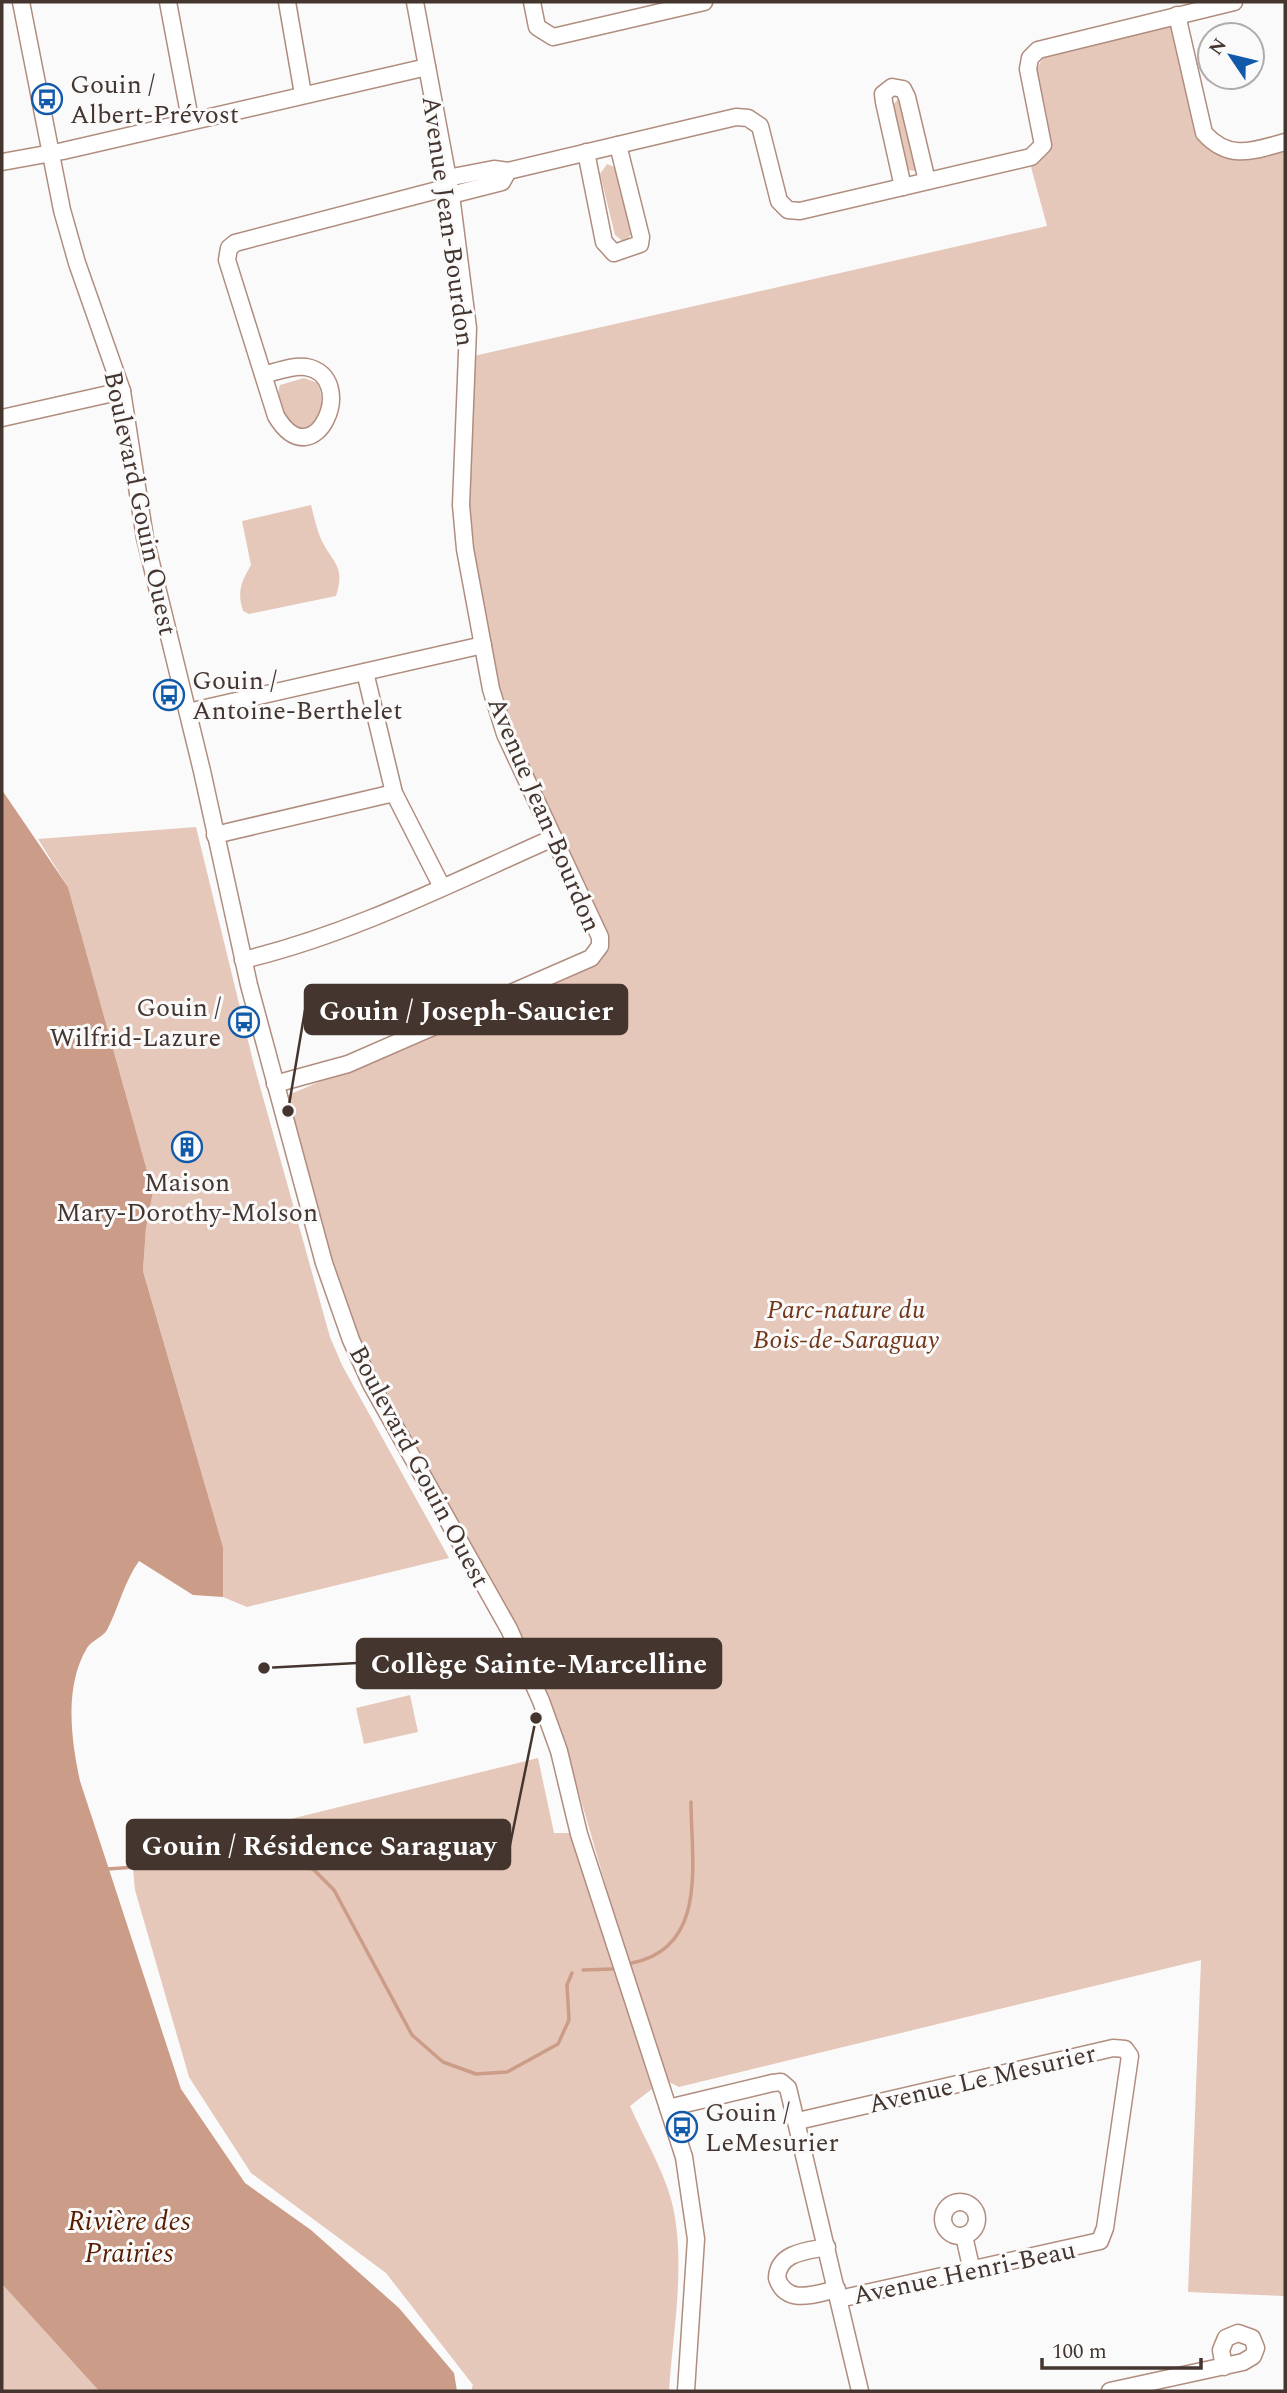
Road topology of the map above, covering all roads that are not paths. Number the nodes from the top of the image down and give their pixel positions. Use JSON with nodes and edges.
{"nodes":[{"id":1,"x":21,"y":2,"type":"edge"},
{"id":2,"x":168,"y":2,"type":"edge"},
{"id":3,"x":287,"y":2,"type":"edge"},
{"id":4,"x":415,"y":2,"type":"edge"},
{"id":5,"x":532,"y":2,"type":"edge"},
{"id":6,"x":704,"y":2,"type":"edge"},
{"id":7,"x":1234,"y":2,"type":"edge"},
{"id":8,"x":1177,"y":16,"type":"junction"},
{"id":9,"x":427,"y":67,"type":"junction"},
{"id":10,"x":303,"y":94,"type":"junction"},
{"id":11,"x":190,"y":119,"type":"junction"},
{"id":12,"x":1285,"y":142,"type":"edge"},
{"id":13,"x":618,"y":145,"type":"junction"},
{"id":14,"x":50,"y":152,"type":"junction"},
{"id":15,"x":586,"y":152,"type":"junction"},
{"id":16,"x":2,"y":162,"type":"edge"},
{"id":17,"x":928,"y":181,"type":"junction"},
{"id":18,"x":449,"y":187,"type":"junction"},
{"id":19,"x":903,"y":187,"type":"junction"},
{"id":20,"x":263,"y":375,"type":"junction"},
{"id":21,"x":122,"y":391,"type":"junction"},
{"id":22,"x":2,"y":418,"type":"edge"},
{"id":23,"x":483,"y":645,"type":"junction"},
{"id":24,"x":365,"y":672,"type":"junction"},
{"id":25,"x":188,"y":712,"type":"junction"},
{"id":26,"x":394,"y":793,"type":"junction"},
{"id":27,"x":215,"y":835,"type":"junction"},
{"id":28,"x":553,"y":838,"type":"junction"},
{"id":29,"x":442,"y":887,"type":"junction"},
{"id":30,"x":243,"y":960,"type":"junction"},
{"id":31,"x":275,"y":1084,"type":"junction"},
{"id":32,"x":1125,"y":2049,"type":"joint"},
{"id":33,"x":668,"y":2108,"type":"junction"},
{"id":34,"x":798,"y":2121,"type":"junction"},
{"id":35,"x":964,"y":2236,"type":"dead end"},
{"id":36,"x":827,"y":2247,"type":"junction"},
{"id":37,"x":972,"y":2271,"type":"junction"},
{"id":38,"x":838,"y":2294,"type":"junction"},
{"id":39,"x":1224,"y":2367,"type":"dead end"},
{"id":40,"x":686,"y":2391,"type":"edge"},
{"id":41,"x":860,"y":2391,"type":"edge"},
{"id":42,"x":1110,"y":2391,"type":"edge"}],
"edges":[{"from":1,"to":14,"type":"street","name":"Boulevard Gouin Ouest"},
{"from":2,"to":11,"type":"street"},
{"from":3,"to":10,"type":"street"},
{"from":4,"to":9,"type":"street","name":"Avenue Jean-Bourdon"},
{"from":5,"to":6,"type":"street"},
{"from":7,"to":8,"type":"street"},
{"from":8,"to":12,"type":"street"},
{"from":8,"to":17,"type":"street"},
{"from":9,"to":10,"type":"street"},
{"from":9,"to":18,"type":"street","name":"Avenue Jean-Bourdon"},
{"from":10,"to":11,"type":"street"},
{"from":11,"to":14,"type":"street"},
{"from":13,"to":15,"type":"street"},
{"from":13,"to":15,"type":"street"},
{"from":13,"to":19,"type":"street"},
{"from":14,"to":16,"type":"street"},
{"from":14,"to":21,"type":"street","name":"Boulevard Gouin Ouest"},
{"from":15,"to":18,"type":"street"},
{"from":17,"to":19,"type":"street"},
{"from":17,"to":19,"type":"street"},
{"from":18,"to":20,"type":"street"},
{"from":18,"to":23,"type":"street","name":"Avenue Jean-Bourdon"},
{"from":20,"to":20,"type":"street"},
{"from":21,"to":22,"type":"street"},
{"from":21,"to":25,"type":"street","name":"Boulevard Gouin Ouest"},
{"from":23,"to":24,"type":"street"},
{"from":23,"to":28,"type":"street","name":"Avenue Jean-Bourdon"},
{"from":24,"to":25,"type":"street"},
{"from":24,"to":26,"type":"street"},
{"from":25,"to":27,"type":"street","name":"Boulevard Gouin Ouest"},
{"from":26,"to":27,"type":"street"},
{"from":26,"to":29,"type":"street"},
{"from":27,"to":30,"type":"street","name":"Boulevard Gouin Ouest"},
{"from":28,"to":29,"type":"street"},
{"from":28,"to":31,"type":"street","name":"Avenue Jean-Bourdon"},
{"from":29,"to":30,"type":"street"},
{"from":30,"to":31,"type":"street","name":"Boulevard Gouin Ouest"},
{"from":31,"to":33,"type":"street","name":"Boulevard Gouin Ouest"},
{"from":32,"to":34,"type":"street","name":"Avenue Le Mesurier"},
{"from":32,"to":37,"type":"street","name":"Avenue Henri-Beau"},
{"from":33,"to":34,"type":"street"},
{"from":33,"to":40,"type":"street","name":"Boulevard Gouin Ouest"},
{"from":34,"to":36,"type":"street"},
{"from":35,"to":37,"type":"street"},
{"from":36,"to":38,"type":"street"},
{"from":36,"to":38,"type":"street","name":"Avenue Henri-Beau"},
{"from":37,"to":38,"type":"street","name":"Avenue Henri-Beau"},
{"from":38,"to":41,"type":"street"},
{"from":39,"to":42,"type":"street"}]}
